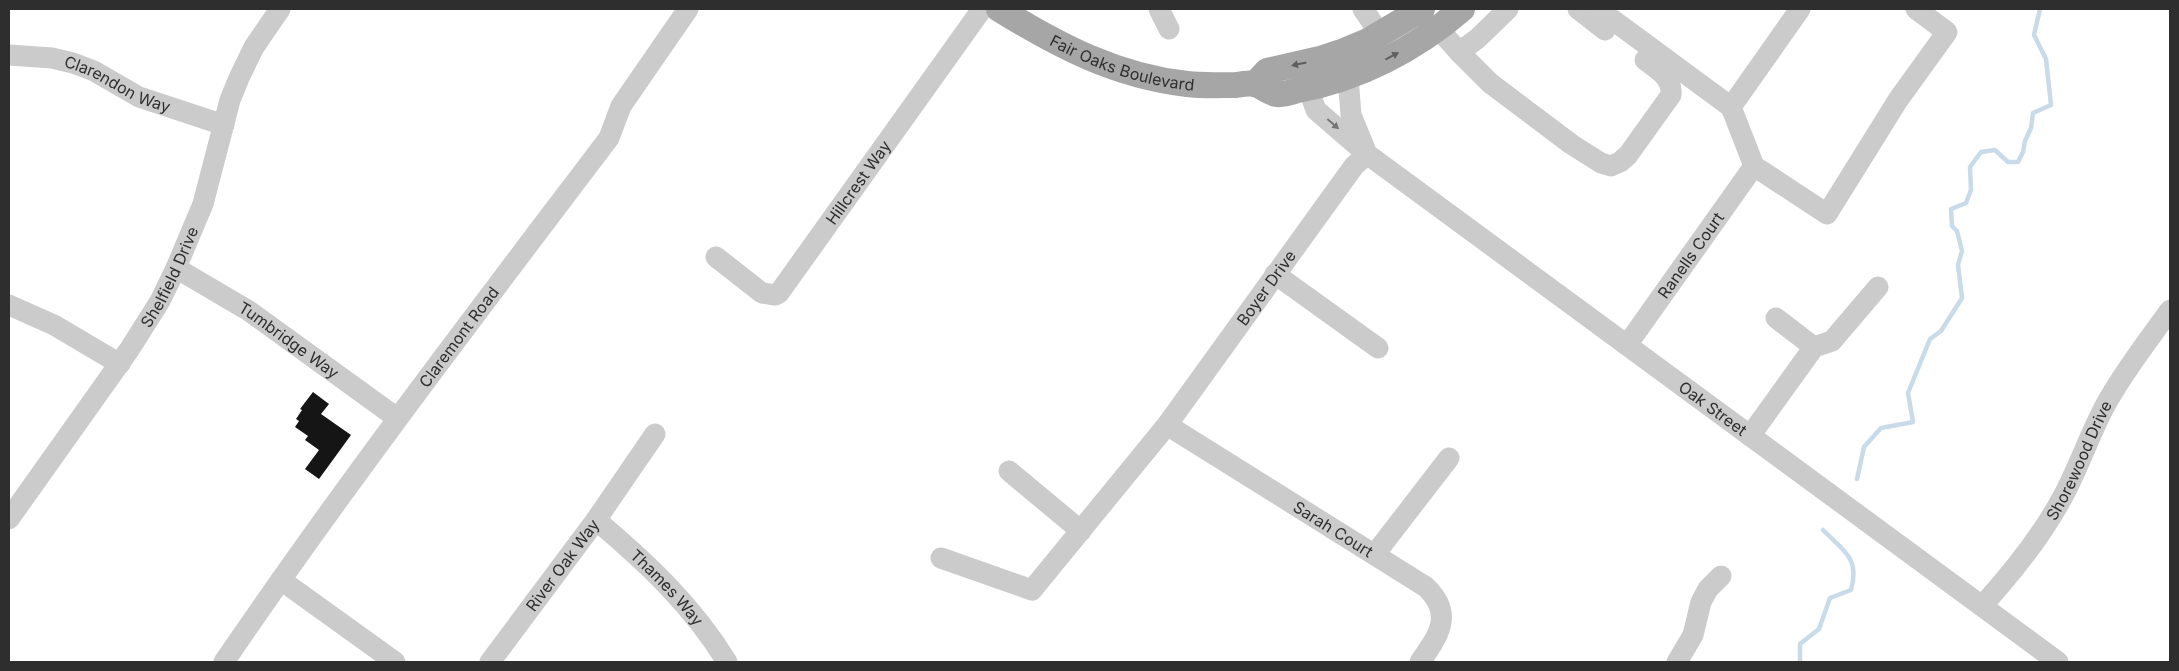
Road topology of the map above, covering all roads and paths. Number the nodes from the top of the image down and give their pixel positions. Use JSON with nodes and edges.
{"nodes":[{"id":1,"x":280,"y":9,"type":"edge"},
{"id":2,"x":688,"y":9,"type":"edge"},
{"id":3,"x":982,"y":9,"type":"edge"},
{"id":4,"x":999,"y":9,"type":"edge"},
{"id":5,"x":1159,"y":9,"type":"edge"},
{"id":6,"x":1363,"y":9,"type":"edge"},
{"id":7,"x":1462,"y":9,"type":"edge"},
{"id":8,"x":1508,"y":9,"type":"edge"},
{"id":9,"x":1578,"y":9,"type":"edge"},
{"id":10,"x":1598,"y":9,"type":"edge"},
{"id":11,"x":1800,"y":9,"type":"edge"},
{"id":12,"x":1916,"y":9,"type":"edge"},
{"id":13,"x":1430,"y":19,"type":"edge"},
{"id":14,"x":1169,"y":29,"type":"dead end"},
{"id":15,"x":1371,"y":39,"type":"junction"},
{"id":16,"x":1459,"y":52,"type":"junction"},
{"id":17,"x":9,"y":55,"type":"edge"},
{"id":18,"x":1348,"y":77,"type":"junction"},
{"id":19,"x":1255,"y":84,"type":"junction"},
{"id":20,"x":1308,"y":88,"type":"junction"},
{"id":21,"x":1731,"y":107,"type":"junction"},
{"id":22,"x":224,"y":125,"type":"junction"},
{"id":23,"x":1367,"y":154,"type":"junction"},
{"id":24,"x":1754,"y":166,"type":"junction"},
{"id":25,"x":716,"y":257,"type":"dead end"},
{"id":26,"x":176,"y":268,"type":"junction"},
{"id":27,"x":1275,"y":274,"type":"junction"},
{"id":28,"x":1878,"y":287,"type":"dead end"},
{"id":29,"x":9,"y":305,"type":"edge"},
{"id":30,"x":2170,"y":310,"type":"edge"},
{"id":31,"x":1776,"y":318,"type":"dead end"},
{"id":32,"x":1627,"y":345,"type":"junction"},
{"id":33,"x":1814,"y":347,"type":"junction"},
{"id":34,"x":1378,"y":348,"type":"dead end"},
{"id":35,"x":120,"y":364,"type":"junction"},
{"id":36,"x":397,"y":418,"type":"junction"},
{"id":37,"x":1167,"y":425,"type":"junction"},
{"id":38,"x":655,"y":434,"type":"dead end"},
{"id":39,"x":1750,"y":436,"type":"junction"},
{"id":40,"x":1449,"y":458,"type":"dead end"},
{"id":41,"x":1009,"y":471,"type":"dead end"},
{"id":42,"x":9,"y":519,"type":"edge"},
{"id":43,"x":596,"y":520,"type":"junction"},
{"id":44,"x":1081,"y":531,"type":"junction"},
{"id":45,"x":1375,"y":554,"type":"junction"},
{"id":46,"x":941,"y":558,"type":"dead end"},
{"id":47,"x":1721,"y":576,"type":"dead end"},
{"id":48,"x":281,"y":580,"type":"junction"},
{"id":49,"x":1982,"y":606,"type":"junction"},
{"id":50,"x":224,"y":662,"type":"edge"},
{"id":51,"x":395,"y":662,"type":"edge"},
{"id":52,"x":490,"y":662,"type":"edge"},
{"id":53,"x":726,"y":662,"type":"edge"},
{"id":54,"x":1420,"y":662,"type":"edge"},
{"id":55,"x":1678,"y":662,"type":"edge"},
{"id":56,"x":2058,"y":662,"type":"edge"}],
"edges":[{"from":1,"to":22,"type":"street","name":"Shelfield Drive"},
{"from":2,"to":36,"type":"street","name":"Claremont Road"},
{"from":3,"to":25,"type":"street","name":"Hillcrest Way"},
{"from":4,"to":19,"type":"main road","name":"Fair Oaks Boulevard"},
{"from":5,"to":14,"type":"street"},
{"from":6,"to":15,"type":"street"},
{"from":7,"to":13,"type":"main road","name":"Fair Oaks Boulevard"},
{"from":8,"to":16,"type":"street"},
{"from":9,"to":16,"type":"street"},
{"from":10,"to":21,"type":"street"},
{"from":11,"to":21,"type":"street"},
{"from":12,"to":24,"type":"street"},
{"from":13,"to":15,"type":"main road","name":"Fair Oaks Boulevard"},
{"from":13,"to":16,"type":"street"},
{"from":18,"to":13,"type":"main road","name":"Fair Oaks Boulevard","one_way":true},
{"from":15,"to":19,"type":"main road","name":"Fair Oaks Boulevard","one_way":true},
{"from":15,"to":20,"type":"main road"},
{"from":17,"to":22,"type":"street","name":"Clarendon Way"},
{"from":18,"to":20,"type":"main road","name":"Fair Oaks Boulevard"},
{"from":18,"to":23,"type":"street"},
{"from":19,"to":20,"type":"main road","name":"Fair Oaks Boulevard"},
{"from":20,"to":23,"type":"street","one_way":true},
{"from":21,"to":24,"type":"street"},
{"from":22,"to":26,"type":"street","name":"Shelfield Drive"},
{"from":23,"to":27,"type":"street","name":"Boyer Drive"},
{"from":23,"to":32,"type":"street","name":"Oak Street"},
{"from":24,"to":32,"type":"street","name":"Ranells Court"},
{"from":26,"to":35,"type":"street","name":"Shelfield Drive"},
{"from":26,"to":36,"type":"street","name":"Tumbridge Way"},
{"from":27,"to":34,"type":"street"},
{"from":27,"to":37,"type":"street","name":"Boyer Drive"},
{"from":28,"to":33,"type":"street"},
{"from":29,"to":35,"type":"street"},
{"from":30,"to":49,"type":"street","name":"Shorewood Drive"},
{"from":31,"to":33,"type":"street"},
{"from":32,"to":39,"type":"street","name":"Oak Street"},
{"from":33,"to":39,"type":"street"},
{"from":35,"to":42,"type":"street","name":"Shelfield Drive"},
{"from":36,"to":48,"type":"street","name":"Claremont Road"},
{"from":37,"to":44,"type":"street","name":"Boyer Drive"},
{"from":37,"to":45,"type":"street","name":"Sarah Court"},
{"from":38,"to":43,"type":"street","name":"River Oak Way"},
{"from":39,"to":49,"type":"street","name":"Oak Street"},
{"from":40,"to":45,"type":"street"},
{"from":41,"to":44,"type":"street"},
{"from":43,"to":52,"type":"street","name":"River Oak Way"},
{"from":43,"to":53,"type":"street","name":"Thames Way"},
{"from":44,"to":46,"type":"street","name":"Boyer Drive"},
{"from":45,"to":54,"type":"street","name":"Sarah Court"},
{"from":47,"to":55,"type":"street"},
{"from":48,"to":50,"type":"street","name":"Claremont Road"},
{"from":48,"to":51,"type":"street"},
{"from":49,"to":56,"type":"street","name":"Oak Street"}]}
